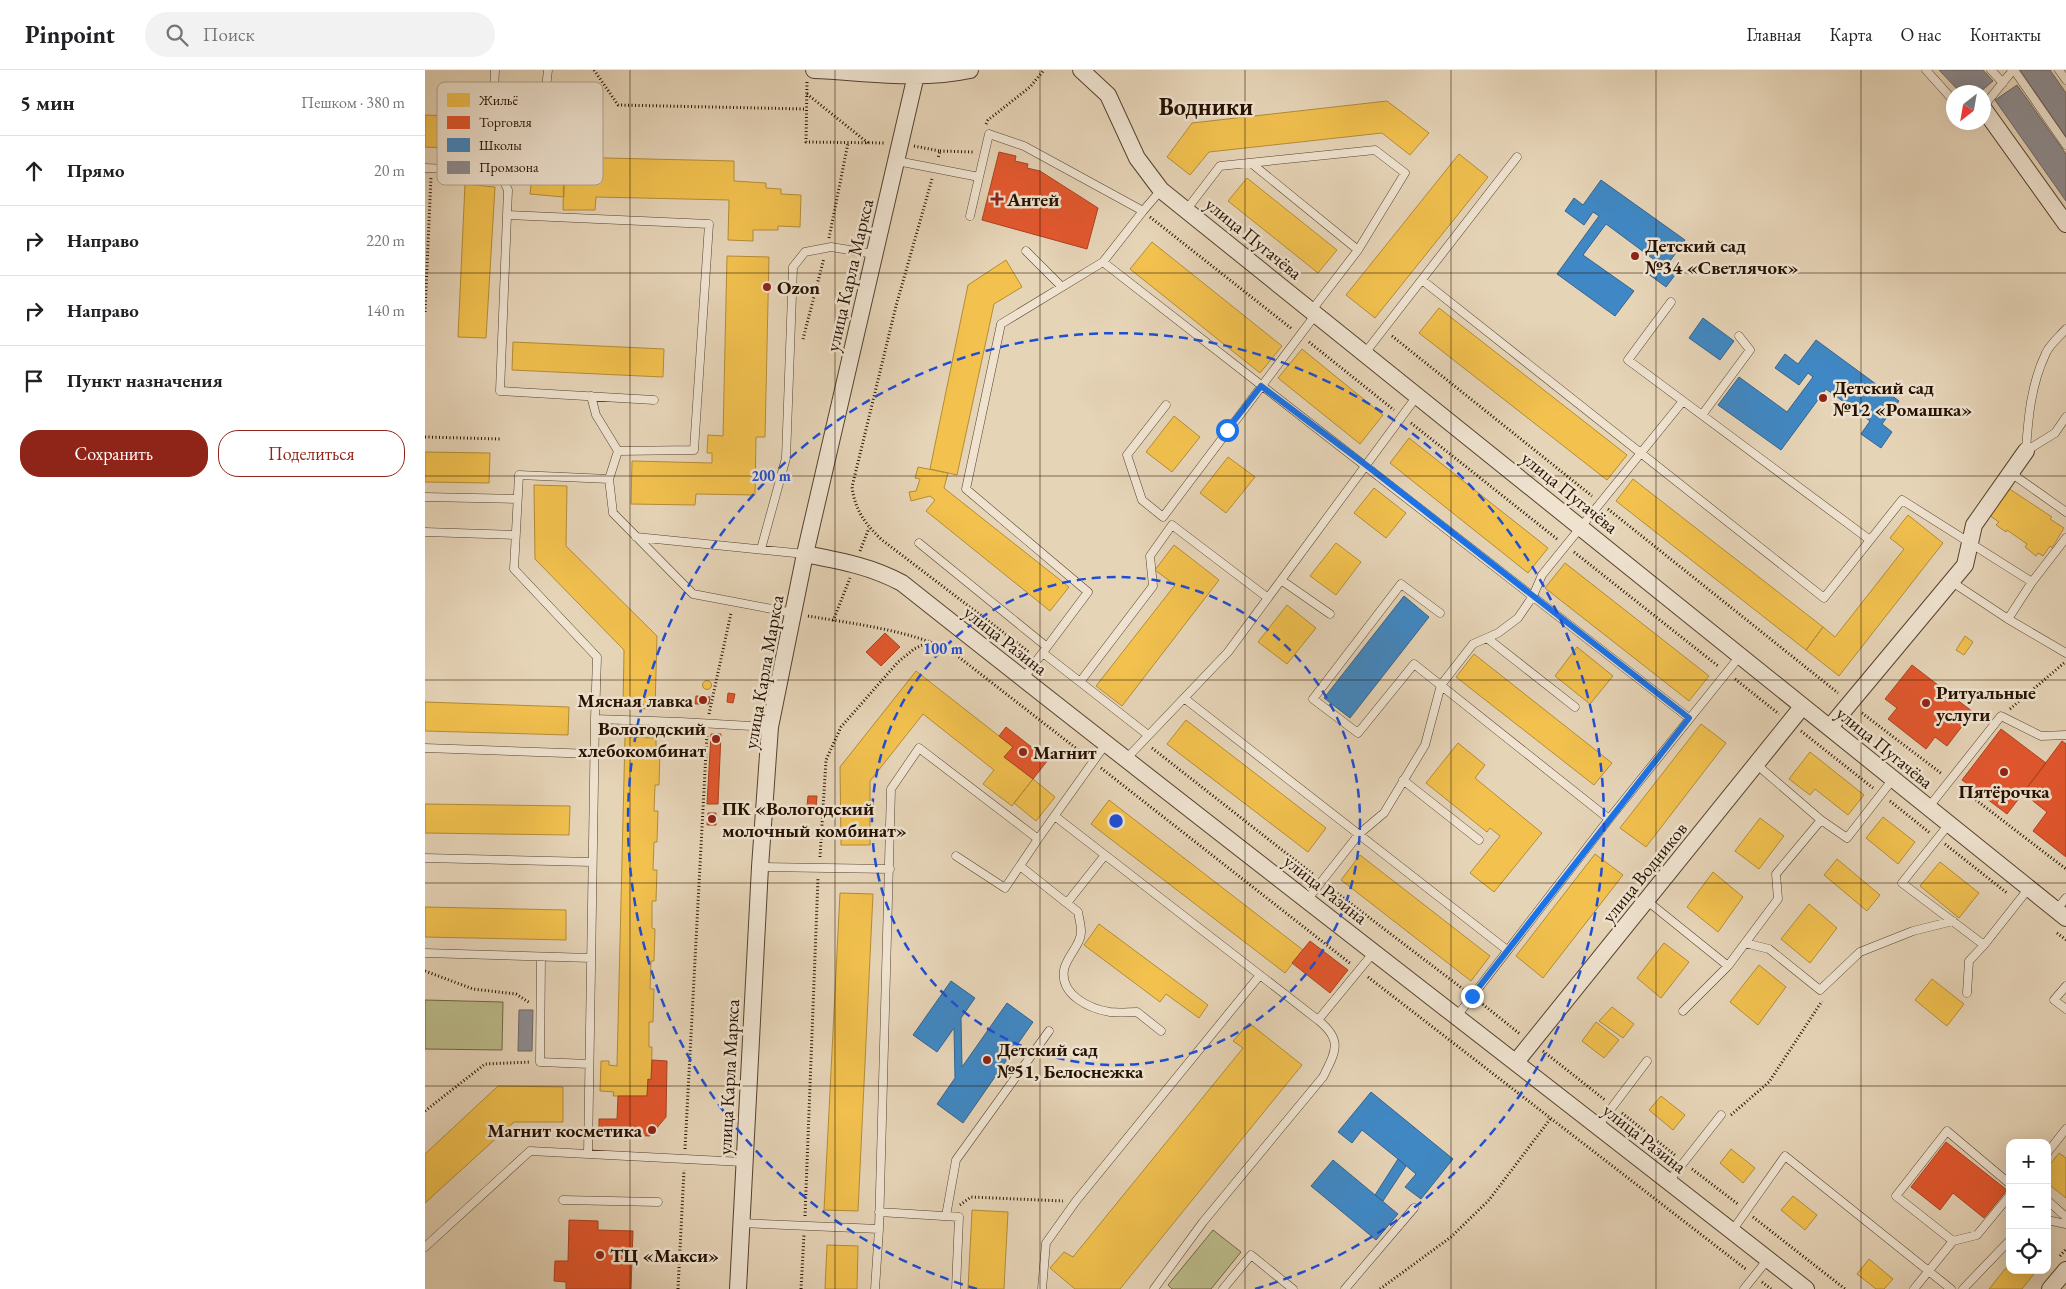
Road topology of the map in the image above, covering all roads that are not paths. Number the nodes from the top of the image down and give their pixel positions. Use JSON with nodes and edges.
{"nodes":[{"id":1,"x":970,"y":70,"type":"edge"},
{"id":2,"x":1926,"y":70,"type":"edge"},
{"id":3,"x":1991,"y":70,"type":"edge"},
{"id":4,"x":2014,"y":70,"type":"edge"},
{"id":5,"x":2059,"y":70,"type":"edge"},
{"id":6,"x":1085,"y":71,"type":"edge"},
{"id":7,"x":810,"y":74,"type":"edge"},
{"id":8,"x":916,"y":75,"type":"junction"},
{"id":9,"x":2066,"y":80,"type":"edge"},
{"id":10,"x":2003,"y":83,"type":"junction"},
{"id":11,"x":1946,"y":92,"type":"edge"},
{"id":12,"x":1991,"y":97,"type":"edge"},
{"id":13,"x":1991,"y":118,"type":"edge"},
{"id":14,"x":2066,"y":145,"type":"edge"},
{"id":15,"x":1517,"y":157,"type":"dead end"},
{"id":16,"x":897,"y":161,"type":"junction"},
{"id":17,"x":1251,"y":163,"type":"junction"},
{"id":18,"x":979,"y":177,"type":"junction"},
{"id":19,"x":505,"y":185,"type":"edge"},
{"id":20,"x":1161,"y":190,"type":"junction"},
{"id":21,"x":1187,"y":210,"type":"junction"},
{"id":22,"x":1143,"y":211,"type":"junction"},
{"id":23,"x":507,"y":215,"type":"junction"},
{"id":24,"x":970,"y":216,"type":"dead end"},
{"id":25,"x":2066,"y":224,"type":"edge"},
{"id":26,"x":1358,"y":250,"type":"junction"},
{"id":27,"x":1026,"y":251,"type":"dead end"},
{"id":28,"x":874,"y":254,"type":"junction"},
{"id":29,"x":1103,"y":262,"type":"junction"},
{"id":30,"x":1422,"y":280,"type":"junction"},
{"id":31,"x":1062,"y":287,"type":"junction"},
{"id":32,"x":1671,"y":302,"type":"dead end"},
{"id":33,"x":1314,"y":312,"type":"junction"},
{"id":34,"x":2066,"y":329,"type":"edge"},
{"id":35,"x":1739,"y":336,"type":"dead end"},
{"id":36,"x":1365,"y":353,"type":"junction"},
{"id":37,"x":1261,"y":386,"type":"junction"},
{"id":38,"x":1418,"y":395,"type":"junction"},
{"id":39,"x":591,"y":396,"type":"junction"},
{"id":40,"x":654,"y":400,"type":"dead end"},
{"id":41,"x":1683,"y":401,"type":"junction"},
{"id":42,"x":1166,"y":405,"type":"dead end"},
{"id":43,"x":1702,"y":415,"type":"junction"},
{"id":44,"x":2066,"y":417,"type":"edge"},
{"id":45,"x":618,"y":451,"type":"junction"},
{"id":46,"x":2027,"y":451,"type":"junction"},
{"id":47,"x":1641,"y":454,"type":"junction"},
{"id":48,"x":1366,"y":465,"type":"junction"},
{"id":49,"x":2011,"y":473,"type":"junction"},
{"id":50,"x":609,"y":479,"type":"junction"},
{"id":51,"x":425,"y":496,"type":"edge"},
{"id":52,"x":517,"y":499,"type":"junction"},
{"id":53,"x":2066,"y":512,"type":"edge"},
{"id":54,"x":1581,"y":526,"type":"junction"},
{"id":55,"x":425,"y":532,"type":"edge"},
{"id":56,"x":515,"y":535,"type":"junction"},
{"id":57,"x":636,"y":537,"type":"junction"},
{"id":58,"x":2066,"y":538,"type":"edge"},
{"id":59,"x":1870,"y":540,"type":"junction"},
{"id":60,"x":1970,"y":542,"type":"junction"},
{"id":61,"x":919,"y":543,"type":"dead end"},
{"id":62,"x":761,"y":549,"type":"junction"},
{"id":63,"x":805,"y":554,"type":"junction"},
{"id":64,"x":1281,"y":580,"type":"junction"},
{"id":65,"x":1952,"y":582,"type":"junction"},
{"id":66,"x":2032,"y":582,"type":"junction"},
{"id":67,"x":1533,"y":596,"type":"junction"},
{"id":68,"x":1268,"y":598,"type":"junction"},
{"id":69,"x":1440,"y":613,"type":"dead end"},
{"id":70,"x":793,"y":614,"type":"junction"},
{"id":71,"x":1329,"y":614,"type":"dead end"},
{"id":72,"x":2008,"y":619,"type":"junction"},
{"id":73,"x":1487,"y":638,"type":"junction"},
{"id":74,"x":1043,"y":653,"type":"junction"},
{"id":75,"x":2066,"y":653,"type":"edge"},
{"id":76,"x":1740,"y":656,"type":"junction"},
{"id":77,"x":1023,"y":679,"type":"junction"},
{"id":78,"x":1080,"y":682,"type":"junction"},
{"id":79,"x":1441,"y":685,"type":"junction"},
{"id":80,"x":1184,"y":698,"type":"junction"},
{"id":81,"x":1575,"y":707,"type":"dead end"},
{"id":82,"x":1803,"y":707,"type":"junction"},
{"id":83,"x":1689,"y":718,"type":"junction"},
{"id":84,"x":595,"y":719,"type":"junction"},
{"id":85,"x":770,"y":727,"type":"junction"},
{"id":86,"x":1830,"y":727,"type":"junction"},
{"id":87,"x":2066,"y":735,"type":"edge"},
{"id":88,"x":1145,"y":738,"type":"junction"},
{"id":89,"x":1105,"y":744,"type":"junction"},
{"id":90,"x":425,"y":748,"type":"edge"},
{"id":91,"x":594,"y":754,"type":"junction"},
{"id":92,"x":1125,"y":760,"type":"junction"},
{"id":93,"x":1756,"y":764,"type":"junction"},
{"id":94,"x":1893,"y":779,"type":"junction"},
{"id":95,"x":1403,"y":780,"type":"junction"},
{"id":96,"x":1929,"y":808,"type":"junction"},
{"id":97,"x":1056,"y":817,"type":"junction"},
{"id":98,"x":1609,"y":819,"type":"junction"},
{"id":99,"x":1821,"y":820,"type":"junction"},
{"id":100,"x":1949,"y":824,"type":"junction"},
{"id":101,"x":1359,"y":834,"type":"junction"},
{"id":102,"x":1038,"y":838,"type":"junction"},
{"id":103,"x":1479,"y":840,"type":"dead end"},
{"id":104,"x":1105,"y":855,"type":"junction"},
{"id":105,"x":956,"y":856,"type":"dead end"},
{"id":106,"x":425,"y":858,"type":"edge"},
{"id":107,"x":592,"y":862,"type":"junction"},
{"id":108,"x":1019,"y":866,"type":"junction"},
{"id":109,"x":759,"y":867,"type":"junction"},
{"id":110,"x":890,"y":869,"type":"junction"},
{"id":111,"x":2029,"y":888,"type":"junction"},
{"id":112,"x":1307,"y":900,"type":"junction"},
{"id":113,"x":1646,"y":900,"type":"junction"},
{"id":114,"x":1067,"y":903,"type":"junction"},
{"id":115,"x":2063,"y":909,"type":"edge"},
{"id":116,"x":1953,"y":921,"type":"junction"},
{"id":117,"x":1745,"y":943,"type":"junction"},
{"id":118,"x":1984,"y":945,"type":"junction"},
{"id":119,"x":1507,"y":950,"type":"junction"},
{"id":120,"x":1374,"y":952,"type":"junction"},
{"id":121,"x":425,"y":954,"type":"edge"},
{"id":122,"x":541,"y":957,"type":"junction"},
{"id":123,"x":591,"y":958,"type":"junction"},
{"id":124,"x":1728,"y":966,"type":"junction"},
{"id":125,"x":1260,"y":975,"type":"junction"},
{"id":126,"x":2066,"y":986,"type":"edge"},
{"id":127,"x":1967,"y":993,"type":"dead end"},
{"id":128,"x":2066,"y":1009,"type":"edge"},
{"id":129,"x":1683,"y":1011,"type":"dead end"},
{"id":130,"x":1457,"y":1016,"type":"junction"},
{"id":131,"x":1317,"y":1020,"type":"junction"},
{"id":132,"x":1049,"y":1031,"type":"dead end"},
{"id":133,"x":1161,"y":1031,"type":"dead end"},
{"id":134,"x":1647,"y":1061,"type":"dead end"},
{"id":135,"x":1517,"y":1062,"type":"junction"},
{"id":136,"x":589,"y":1064,"type":"junction"},
{"id":137,"x":1721,"y":1115,"type":"road end"},
{"id":138,"x":1598,"y":1126,"type":"junction"},
{"id":139,"x":2066,"y":1129,"type":"edge"},
{"id":140,"x":2051,"y":1148,"type":"edge"},
{"id":141,"x":588,"y":1154,"type":"junction"},
{"id":142,"x":743,"y":1162,"type":"junction"},
{"id":143,"x":1669,"y":1181,"type":"junction"},
{"id":144,"x":2006,"y":1181,"type":"edge"},
{"id":145,"x":563,"y":1200,"type":"dead end"},
{"id":146,"x":2006,"y":1200,"type":"edge"},
{"id":147,"x":658,"y":1202,"type":"dead end"},
{"id":148,"x":2051,"y":1204,"type":"edge"},
{"id":149,"x":1414,"y":1208,"type":"dead end"},
{"id":150,"x":879,"y":1212,"type":"junction"},
{"id":151,"x":946,"y":1216,"type":"junction"},
{"id":152,"x":2066,"y":1218,"type":"edge"},
{"id":153,"x":2051,"y":1221,"type":"edge"},
{"id":154,"x":740,"y":1223,"type":"junction"},
{"id":155,"x":2066,"y":1224,"type":"edge"},
{"id":156,"x":879,"y":1229,"type":"junction"},
{"id":157,"x":1732,"y":1231,"type":"junction"},
{"id":158,"x":1953,"y":1241,"type":"junction"},
{"id":159,"x":2006,"y":1244,"type":"edge"},
{"id":160,"x":425,"y":1247,"type":"edge"},
{"id":161,"x":1768,"y":1259,"type":"junction"},
{"id":162,"x":2066,"y":1270,"type":"edge"},
{"id":163,"x":1929,"y":1271,"type":"junction"},
{"id":164,"x":738,"y":1289,"type":"edge"},
{"id":165,"x":875,"y":1289,"type":"edge"},
{"id":166,"x":956,"y":1289,"type":"edge"},
{"id":167,"x":1043,"y":1289,"type":"edge"},
{"id":168,"x":1154,"y":1289,"type":"edge"},
{"id":169,"x":1223,"y":1289,"type":"edge"},
{"id":170,"x":1293,"y":1289,"type":"edge"},
{"id":171,"x":1345,"y":1289,"type":"edge"},
{"id":172,"x":1744,"y":1289,"type":"edge"},
{"id":173,"x":1806,"y":1289,"type":"edge"},
{"id":174,"x":1914,"y":1289,"type":"edge"},
{"id":175,"x":1951,"y":1289,"type":"edge"},
{"id":176,"x":1963,"y":1289,"type":"edge"},
{"id":177,"x":2052,"y":1289,"type":"edge"}],
"edges":[{"from":1,"to":8,"type":"street"},
{"from":2,"to":11,"type":"lane"},
{"from":3,"to":10,"type":"lane"},
{"from":4,"to":10,"type":"lane"},
{"from":4,"to":14,"type":"lane"},
{"from":5,"to":9,"type":"lane"},
{"from":6,"to":20,"type":"street","name":"улица Пугачёва"},
{"from":7,"to":8,"type":"street"},
{"from":8,"to":16,"type":"street","name":"улица Карла Маркса"},
{"from":10,"to":12,"type":"lane"},
{"from":13,"to":25,"type":"street"},
{"from":15,"to":30,"type":"lane"},
{"from":16,"to":18,"type":"lane"},
{"from":16,"to":28,"type":"street","name":"улица Карла Маркса"},
{"from":17,"to":21,"type":"lane"},
{"from":17,"to":26,"type":"lane"},
{"from":17,"to":26,"type":"lane"},
{"from":18,"to":22,"type":"lane"},
{"from":18,"to":24,"type":"lane"},
{"from":19,"to":23,"type":"lane"},
{"from":20,"to":21,"type":"street","name":"улица Пугачёва"},
{"from":20,"to":22,"type":"lane"},
{"from":21,"to":33,"type":"street","name":"улица Пугачёва"},
{"from":22,"to":29,"type":"lane"},
{"from":23,"to":39,"type":"lane"},
{"from":23,"to":45,"type":"lane"},
{"from":26,"to":33,"type":"lane"},
{"from":27,"to":31,"type":"lane"},
{"from":28,"to":62,"type":"lane"},
{"from":28,"to":63,"type":"street","name":"улица Карла Маркса"},
{"from":29,"to":31,"type":"lane"},
{"from":29,"to":37,"type":"lane"},
{"from":30,"to":36,"type":"lane"},
{"from":30,"to":47,"type":"lane"},
{"from":31,"to":74,"type":"lane"},
{"from":32,"to":41,"type":"lane"},
{"from":33,"to":36,"type":"street","name":"улица Пугачёва"},
{"from":33,"to":37,"type":"lane"},
{"from":34,"to":46,"type":"lane"},
{"from":35,"to":43,"type":"lane"},
{"from":36,"to":38,"type":"street","name":"улица Пугачёва"},
{"from":37,"to":42,"type":"lane"},
{"from":37,"to":48,"type":"lane"},
{"from":38,"to":48,"type":"lane"},
{"from":38,"to":54,"type":"street","name":"улица Пугачёва"},
{"from":39,"to":40,"type":"lane"},
{"from":39,"to":45,"type":"lane"},
{"from":41,"to":43,"type":"lane"},
{"from":41,"to":47,"type":"lane"},
{"from":43,"to":59,"type":"lane"},
{"from":44,"to":46,"type":"lane"},
{"from":45,"to":50,"type":"lane"},
{"from":46,"to":49,"type":"street"},
{"from":47,"to":54,"type":"lane"},
{"from":47,"to":59,"type":"lane"},
{"from":48,"to":64,"type":"lane"},
{"from":48,"to":67,"type":"lane"},
{"from":49,"to":53,"type":"lane"},
{"from":49,"to":60,"type":"street"},
{"from":50,"to":52,"type":"lane"},
{"from":50,"to":57,"type":"lane"},
{"from":51,"to":52,"type":"lane"},
{"from":52,"to":56,"type":"lane"},
{"from":54,"to":67,"type":"lane"},
{"from":54,"to":76,"type":"street","name":"улица Пугачёва"},
{"from":55,"to":56,"type":"lane"},
{"from":56,"to":84,"type":"lane"},
{"from":57,"to":62,"type":"lane"},
{"from":57,"to":70,"type":"lane"},
{"from":58,"to":66,"type":"lane"},
{"from":59,"to":60,"type":"lane"},
{"from":60,"to":65,"type":"street"},
{"from":60,"to":66,"type":"lane"},
{"from":61,"to":74,"type":"lane"},
{"from":62,"to":63,"type":"lane"},
{"from":63,"to":70,"type":"street","name":"улица Карла Маркса"},
{"from":63,"to":77,"type":"street","name":"улица Разина"},
{"from":64,"to":68,"type":"lane"},
{"from":64,"to":71,"type":"lane"},
{"from":65,"to":72,"type":"lane"},
{"from":65,"to":86,"type":"street"},
{"from":66,"to":72,"type":"lane"},
{"from":67,"to":73,"type":"lane"},
{"from":67,"to":83,"type":"lane"},
{"from":68,"to":78,"type":"lane"},
{"from":68,"to":80,"type":"lane"},
{"from":69,"to":79,"type":"lane"},
{"from":70,"to":85,"type":"street","name":"улица Карла Маркса"},
{"from":72,"to":75,"type":"lane"},
{"from":73,"to":79,"type":"lane"},
{"from":73,"to":81,"type":"lane"},
{"from":74,"to":77,"type":"lane"},
{"from":74,"to":78,"type":"lane"},
{"from":76,"to":82,"type":"street","name":"улица Пугачёва"},
{"from":76,"to":83,"type":"lane"},
{"from":77,"to":89,"type":"street","name":"улица Разина"},
{"from":78,"to":88,"type":"lane"},
{"from":79,"to":95,"type":"lane"},
{"from":79,"to":98,"type":"lane"},
{"from":80,"to":88,"type":"lane"},
{"from":80,"to":101,"type":"lane"},
{"from":82,"to":86,"type":"street","name":"улица Пугачёва"},
{"from":82,"to":93,"type":"street","name":"улица Водников"},
{"from":83,"to":98,"type":"lane"},
{"from":84,"to":85,"type":"lane"},
{"from":84,"to":91,"type":"lane"},
{"from":85,"to":109,"type":"street","name":"улица Карла Маркса"},
{"from":86,"to":94,"type":"street","name":"улица Пугачёва"},
{"from":87,"to":96,"type":"lane"},
{"from":88,"to":92,"type":"lane"},
{"from":89,"to":92,"type":"street","name":"улица Разина"},
{"from":89,"to":97,"type":"lane"},
{"from":90,"to":91,"type":"lane"},
{"from":91,"to":107,"type":"lane"},
{"from":92,"to":112,"type":"street","name":"улица Разина"},
{"from":93,"to":99,"type":"lane"},
{"from":93,"to":113,"type":"street","name":"улица Водников"},
{"from":94,"to":96,"type":"street","name":"улица Пугачёва"},
{"from":94,"to":99,"type":"lane"},
{"from":95,"to":101,"type":"lane"},
{"from":95,"to":103,"type":"lane"},
{"from":96,"to":100,"type":"street","name":"улица Пугачёва"},
{"from":97,"to":102,"type":"lane"},
{"from":97,"to":104,"type":"lane"},
{"from":98,"to":119,"type":"lane"},
{"from":99,"to":117,"type":"lane"},
{"from":100,"to":111,"type":"street","name":"улица Пугачёва"},
{"from":100,"to":116,"type":"lane"},
{"from":101,"to":112,"type":"lane"},
{"from":101,"to":119,"type":"lane"},
{"from":102,"to":108,"type":"lane"},
{"from":102,"to":110,"type":"lane"},
{"from":104,"to":114,"type":"lane"},
{"from":104,"to":125,"type":"lane"},
{"from":105,"to":108,"type":"lane"},
{"from":106,"to":107,"type":"lane"},
{"from":107,"to":123,"type":"lane"},
{"from":108,"to":114,"type":"lane"},
{"from":109,"to":110,"type":"lane"},
{"from":109,"to":142,"type":"street","name":"улица Карла Маркса"},
{"from":110,"to":150,"type":"lane"},
{"from":111,"to":115,"type":"street","name":"улица Пугачёва"},
{"from":111,"to":118,"type":"lane"},
{"from":112,"to":120,"type":"street","name":"улица Разина"},
{"from":113,"to":124,"type":"lane"},
{"from":113,"to":135,"type":"street","name":"улица Водников"},
{"from":114,"to":133,"type":"lane"},
{"from":116,"to":117,"type":"lane"},
{"from":116,"to":118,"type":"lane"},
{"from":117,"to":124,"type":"lane"},
{"from":118,"to":127,"type":"lane"},
{"from":119,"to":130,"type":"lane"},
{"from":120,"to":130,"type":"street","name":"улица Разина"},
{"from":120,"to":131,"type":"lane"},
{"from":121,"to":122,"type":"lane"},
{"from":122,"to":123,"type":"lane"},
{"from":122,"to":136,"type":"lane"},
{"from":123,"to":136,"type":"lane"},
{"from":124,"to":129,"type":"lane"},
{"from":125,"to":131,"type":"lane"},
{"from":125,"to":167,"type":"lane"},
{"from":126,"to":128,"type":"lane"},
{"from":130,"to":135,"type":"street","name":"улица Разина"},
{"from":131,"to":168,"type":"lane"},
{"from":132,"to":151,"type":"lane"},
{"from":134,"to":138,"type":"lane"},
{"from":135,"to":138,"type":"street","name":"улица Разина"},
{"from":136,"to":141,"type":"lane"},
{"from":137,"to":143,"type":"lane"},
{"from":138,"to":143,"type":"street","name":"улица Разина"},
{"from":139,"to":140,"type":"lane"},
{"from":141,"to":142,"type":"lane"},
{"from":141,"to":160,"type":"lane"},
{"from":142,"to":154,"type":"street","name":"улица Карла Маркса"},
{"from":143,"to":157,"type":"street","name":"улица Разина"},
{"from":144,"to":158,"type":"lane"},
{"from":145,"to":147,"type":"lane"},
{"from":146,"to":158,"type":"lane"},
{"from":148,"to":152,"type":"lane"},
{"from":149,"to":171,"type":"lane"},
{"from":150,"to":151,"type":"lane"},
{"from":150,"to":156,"type":"lane"},
{"from":151,"to":166,"type":"lane"},
{"from":153,"to":155,"type":"lane"},
{"from":154,"to":156,"type":"lane"},
{"from":154,"to":164,"type":"street","name":"улица Карла Маркса"},
{"from":156,"to":165,"type":"lane"},
{"from":157,"to":161,"type":"street","name":"улица Разина"},
{"from":157,"to":163,"type":"lane"},
{"from":158,"to":163,"type":"lane"},
{"from":159,"to":176,"type":"lane"},
{"from":161,"to":172,"type":"lane"},
{"from":161,"to":173,"type":"street","name":"улица Разина"},
{"from":162,"to":177,"type":"street"},
{"from":163,"to":174,"type":"lane"},
{"from":163,"to":175,"type":"lane"},
{"from":169,"to":170,"type":"lane"}]}
